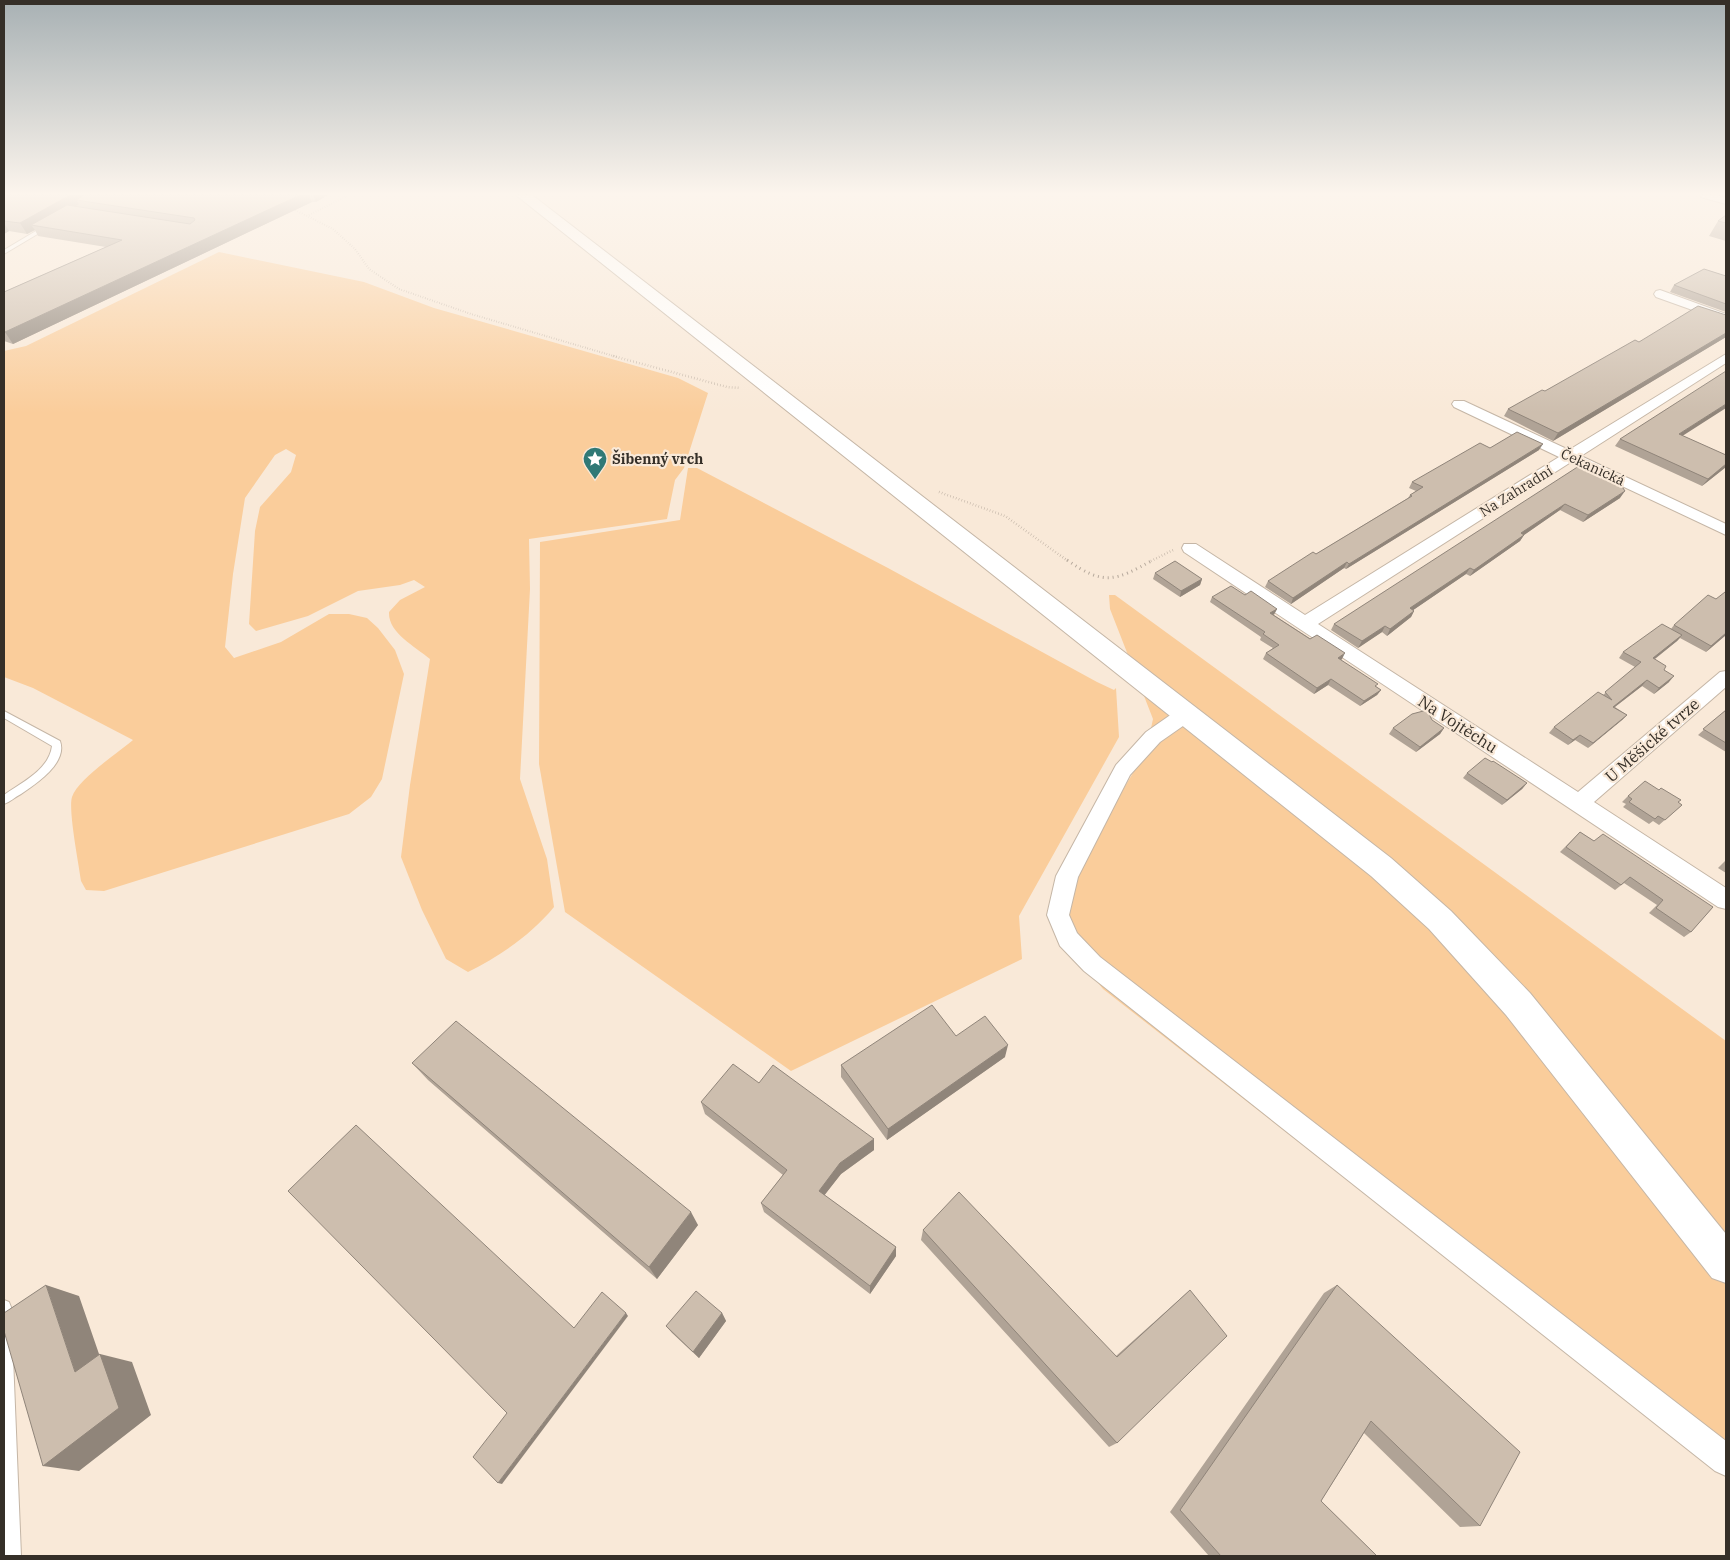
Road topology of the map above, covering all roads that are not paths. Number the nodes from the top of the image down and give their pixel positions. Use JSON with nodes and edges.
{"nodes":[{"id":1,"x":616,"y":268,"type":"edge"},
{"id":2,"x":1660,"y":294,"type":"dead end"},
{"id":3,"x":1726,"y":318,"type":"edge"},
{"id":4,"x":1726,"y":358,"type":"edge"},
{"id":5,"x":1459,"y":404,"type":"dead end"},
{"id":6,"x":1571,"y":456,"type":"junction"},
{"id":7,"x":1726,"y":530,"type":"edge"},
{"id":8,"x":1190,"y":548,"type":"road end"},
{"id":9,"x":1306,"y":623,"type":"junction"},
{"id":10,"x":1726,"y":677,"type":"edge"},
{"id":11,"x":4,"y":714,"type":"edge"},
{"id":12,"x":1186,"y":714,"type":"junction"},
{"id":13,"x":4,"y":800,"type":"edge"},
{"id":14,"x":1578,"y":804,"type":"junction"},
{"id":15,"x":1726,"y":900,"type":"edge"},
{"id":16,"x":1726,"y":1264,"type":"edge"},
{"id":17,"x":4,"y":1307,"type":"edge"},
{"id":18,"x":1726,"y":1460,"type":"edge"},
{"id":19,"x":13,"y":1556,"type":"edge"}],
"edges":[{"from":1,"to":12,"type":"main road"},
{"from":2,"to":3,"type":"street"},
{"from":4,"to":6,"type":"street","name":"Na Zahradní"},
{"from":5,"to":6,"type":"street","name":"Čekanická"},
{"from":6,"to":7,"type":"street","name":"Čekanická"},
{"from":6,"to":9,"type":"street","name":"Na Zahradní"},
{"from":8,"to":9,"type":"street","name":"Na Vojtěchu"},
{"from":9,"to":14,"type":"street","name":"Na Vojtěchu"},
{"from":10,"to":14,"type":"street","name":"U Měšické tvrze"},
{"from":11,"to":13,"type":"lane"},
{"from":12,"to":16,"type":"main road"},
{"from":12,"to":18,"type":"street"},
{"from":14,"to":15,"type":"street","name":"Na Vojtěchu"},
{"from":17,"to":19,"type":"lane"}]}
